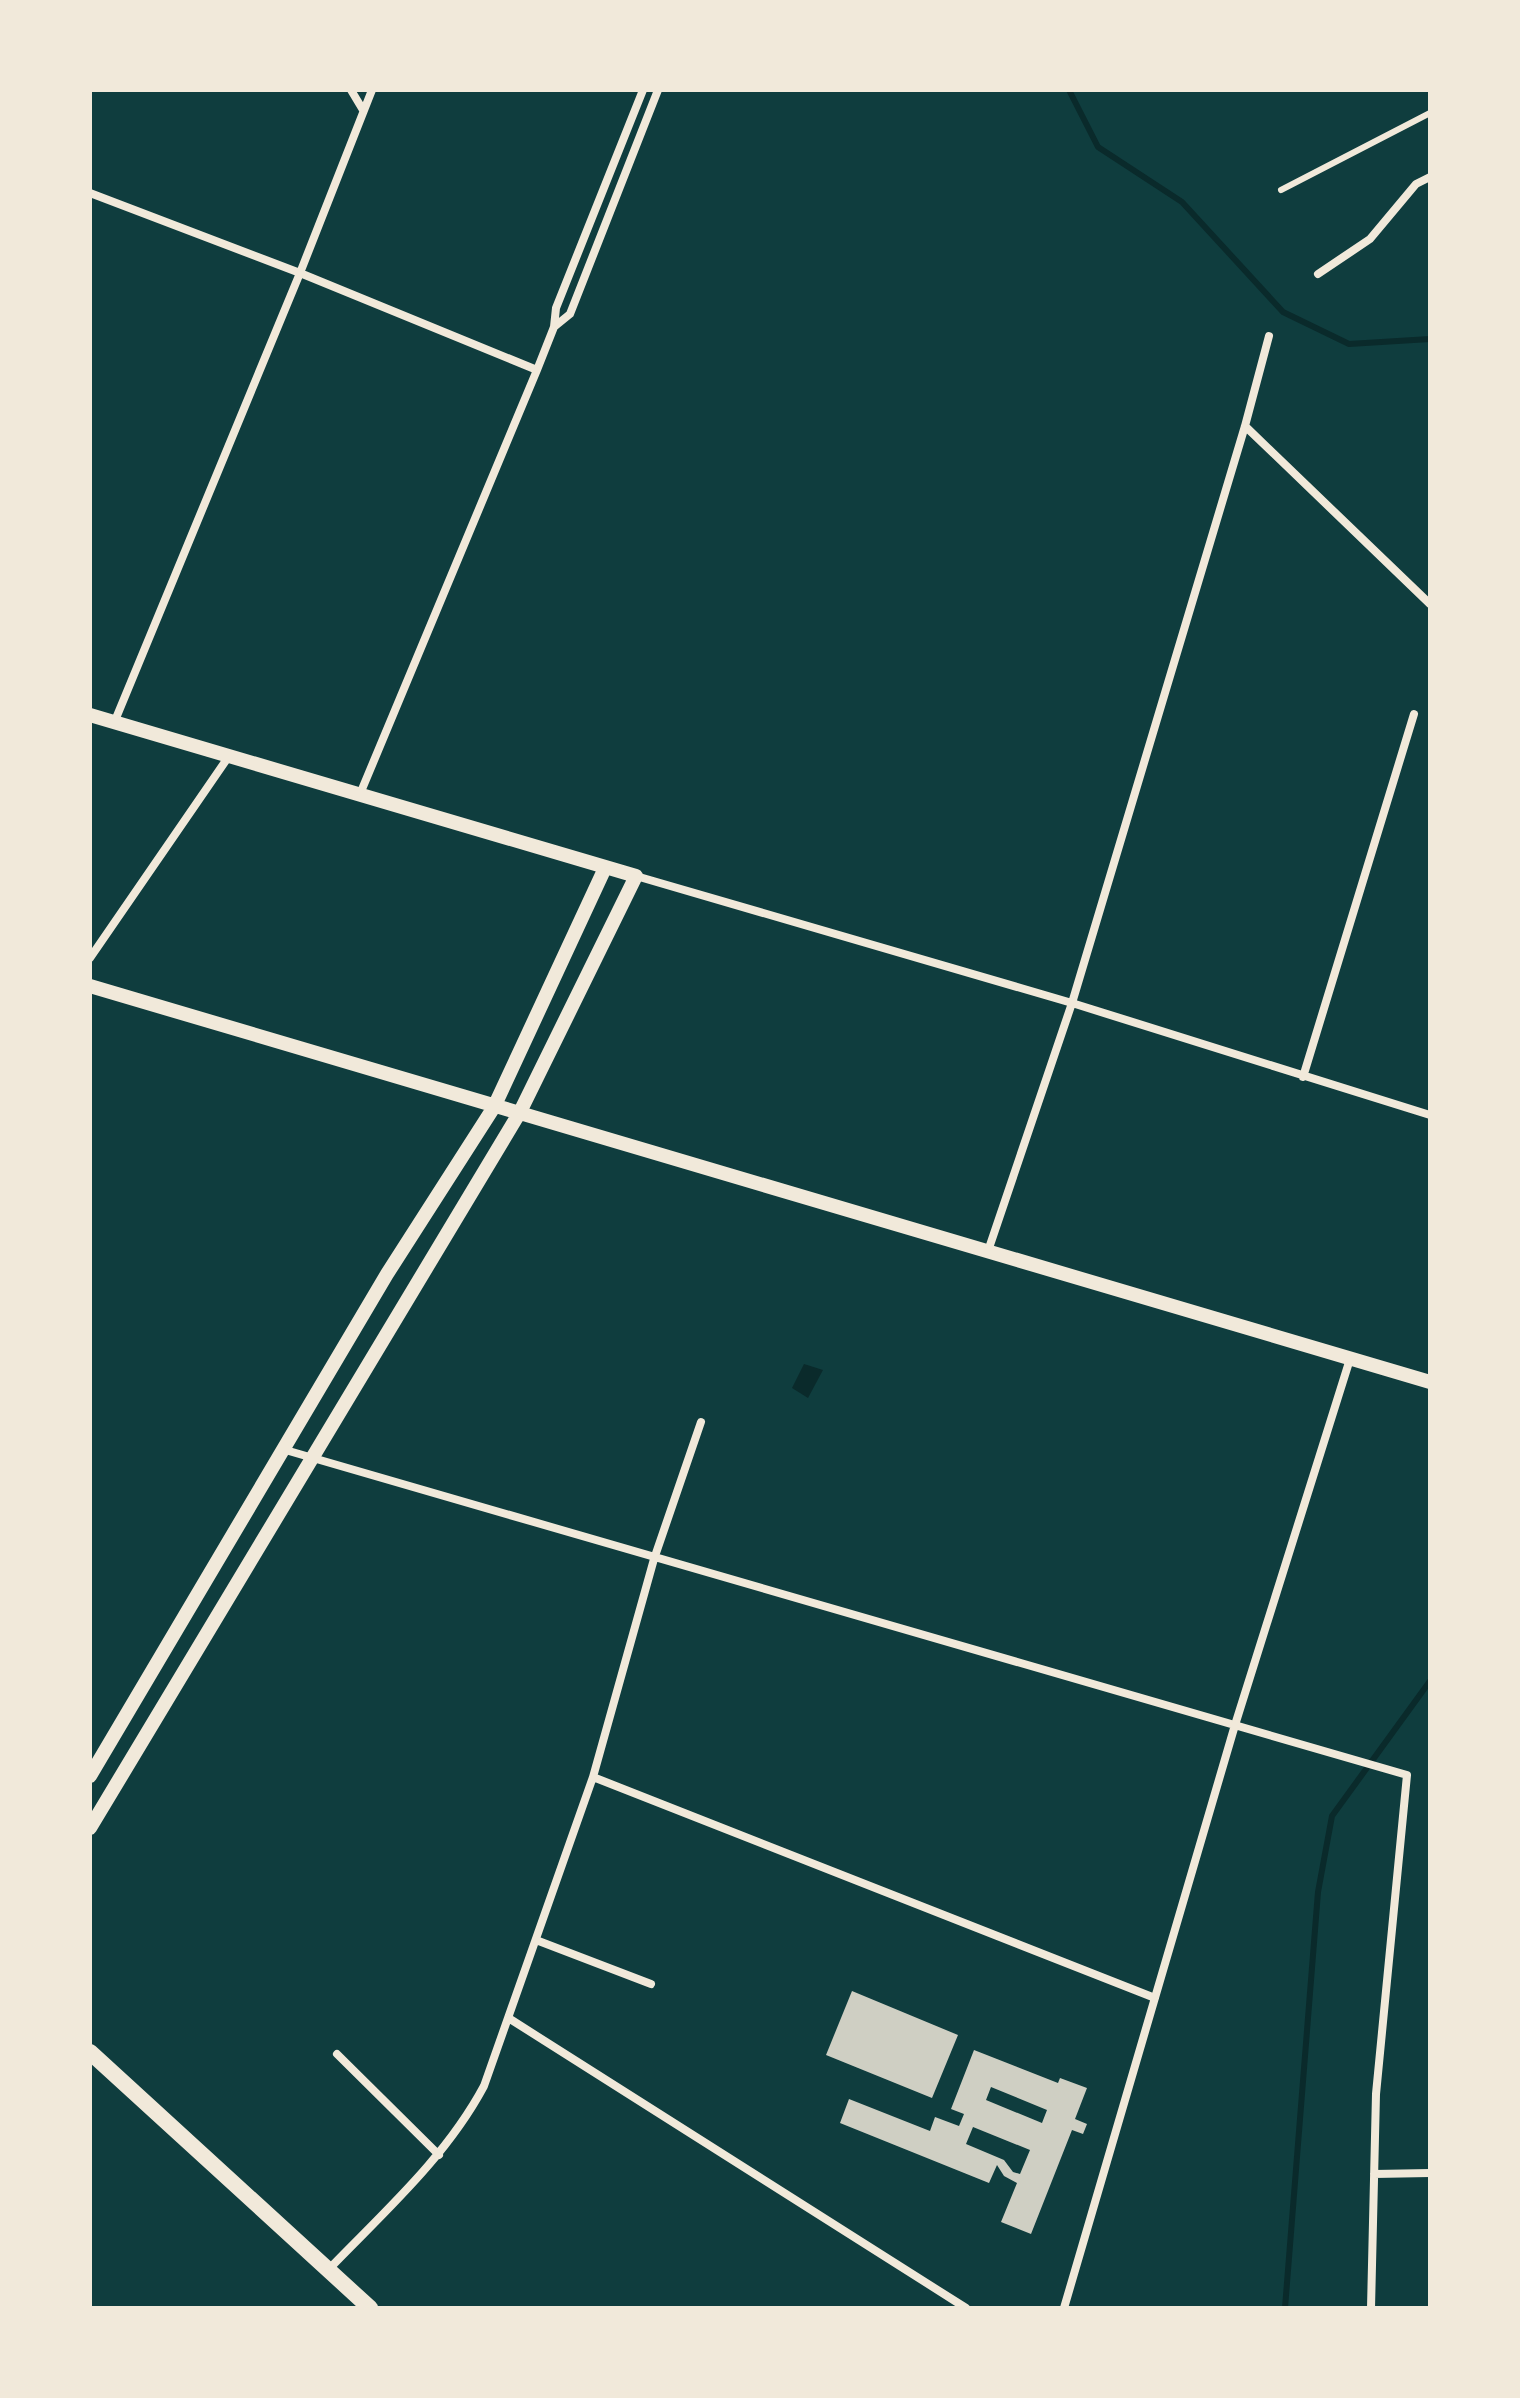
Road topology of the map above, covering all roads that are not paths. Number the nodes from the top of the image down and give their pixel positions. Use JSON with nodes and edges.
{"nodes":[{"id":1,"x":351,"y":90,"type":"edge"},
{"id":2,"x":372,"y":90,"type":"edge"},
{"id":3,"x":643,"y":90,"type":"edge"},
{"id":4,"x":658,"y":90,"type":"edge"},
{"id":5,"x":363,"y":110,"type":"junction"},
{"id":6,"x":1430,"y":113,"type":"edge"},
{"id":7,"x":1430,"y":177,"type":"edge"},
{"id":8,"x":1281,"y":190,"type":"dead end"},
{"id":9,"x":90,"y":193,"type":"edge"},
{"id":10,"x":300,"y":273,"type":"junction"},
{"id":11,"x":1318,"y":274,"type":"dead end"},
{"id":12,"x":554,"y":327,"type":"junction"},
{"id":13,"x":1269,"y":336,"type":"dead end"},
{"id":14,"x":537,"y":370,"type":"junction"},
{"id":15,"x":1245,"y":426,"type":"junction"},
{"id":16,"x":1430,"y":604,"type":"edge"},
{"id":17,"x":1414,"y":714,"type":"dead end"},
{"id":18,"x":90,"y":715,"type":"edge"},
{"id":19,"x":114,"y":723,"type":"junction"},
{"id":20,"x":230,"y":756,"type":"junction"},
{"id":21,"x":360,"y":794,"type":"junction"},
{"id":22,"x":605,"y":868,"type":"junction"},
{"id":23,"x":636,"y":876,"type":"junction"},
{"id":24,"x":90,"y":958,"type":"edge"},
{"id":25,"x":90,"y":986,"type":"edge"},
{"id":26,"x":1072,"y":1003,"type":"junction"},
{"id":27,"x":1303,"y":1077,"type":"junction"},
{"id":28,"x":494,"y":1107,"type":"junction"},
{"id":29,"x":520,"y":1112,"type":"junction"},
{"id":30,"x":1430,"y":1115,"type":"edge"},
{"id":31,"x":442,"y":1187,"type":"junction"},
{"id":32,"x":465,"y":1201,"type":"junction"},
{"id":33,"x":988,"y":1251,"type":"junction"},
{"id":34,"x":387,"y":1274,"type":"junction"},
{"id":35,"x":412,"y":1288,"type":"junction"},
{"id":36,"x":1350,"y":1359,"type":"junction"},
{"id":37,"x":336,"y":1363,"type":"junction"},
{"id":38,"x":359,"y":1377,"type":"junction"},
{"id":39,"x":1430,"y":1382,"type":"edge"},
{"id":40,"x":701,"y":1422,"type":"dead end"},
{"id":41,"x":282,"y":1449,"type":"junction"},
{"id":42,"x":311,"y":1458,"type":"junction"},
{"id":43,"x":246,"y":1514,"type":"junction"},
{"id":44,"x":270,"y":1526,"type":"junction"},
{"id":45,"x":654,"y":1559,"type":"junction"},
{"id":46,"x":193,"y":1600,"type":"junction"},
{"id":47,"x":217,"y":1613,"type":"junction"},
{"id":48,"x":144,"y":1685,"type":"junction"},
{"id":49,"x":165,"y":1699,"type":"junction"},
{"id":50,"x":1235,"y":1725,"type":"junction"},
{"id":51,"x":91,"y":1775,"type":"edge"},
{"id":52,"x":593,"y":1777,"type":"junction"},
{"id":53,"x":114,"y":1788,"type":"junction"},
{"id":54,"x":90,"y":1828,"type":"edge"},
{"id":55,"x":536,"y":1940,"type":"junction"},
{"id":56,"x":651,"y":1984,"type":"dead end"},
{"id":57,"x":1155,"y":1998,"type":"junction"},
{"id":58,"x":510,"y":2019,"type":"junction"},
{"id":59,"x":90,"y":2052,"type":"edge"},
{"id":60,"x":337,"y":2054,"type":"dead end"},
{"id":61,"x":439,"y":2155,"type":"junction"},
{"id":62,"x":1430,"y":2173,"type":"edge"},
{"id":63,"x":1374,"y":2174,"type":"junction"},
{"id":64,"x":329,"y":2269,"type":"junction"},
{"id":65,"x":370,"y":2308,"type":"edge"},
{"id":66,"x":966,"y":2308,"type":"edge"},
{"id":67,"x":1064,"y":2308,"type":"edge"},
{"id":68,"x":1371,"y":2308,"type":"edge"}],
"edges":[{"from":1,"to":5,"type":"street"},
{"from":2,"to":5,"type":"street"},
{"from":3,"to":12,"type":"street"},
{"from":4,"to":12,"type":"street"},
{"from":5,"to":10,"type":"street"},
{"from":6,"to":8,"type":"lane"},
{"from":7,"to":11,"type":"street"},
{"from":9,"to":10,"type":"street"},
{"from":10,"to":14,"type":"street"},
{"from":10,"to":19,"type":"street"},
{"from":12,"to":14,"type":"street"},
{"from":13,"to":15,"type":"street"},
{"from":14,"to":21,"type":"street"},
{"from":15,"to":16,"type":"street"},
{"from":15,"to":26,"type":"street"},
{"from":17,"to":27,"type":"street"},
{"from":18,"to":19,"type":"street"},
{"from":19,"to":20,"type":"street"},
{"from":20,"to":21,"type":"street"},
{"from":20,"to":24,"type":"street"},
{"from":21,"to":22,"type":"street"},
{"from":22,"to":23,"type":"street"},
{"from":22,"to":28,"type":"street"},
{"from":23,"to":26,"type":"street"},
{"from":23,"to":29,"type":"street"},
{"from":25,"to":28,"type":"street"},
{"from":26,"to":27,"type":"street"},
{"from":26,"to":33,"type":"street"},
{"from":27,"to":30,"type":"street"},
{"from":28,"to":29,"type":"street"},
{"from":28,"to":31,"type":"street"},
{"from":29,"to":32,"type":"street"},
{"from":29,"to":33,"type":"street"},
{"from":31,"to":32,"type":"street"},
{"from":31,"to":34,"type":"street"},
{"from":32,"to":35,"type":"street"},
{"from":33,"to":36,"type":"street"},
{"from":34,"to":35,"type":"street"},
{"from":34,"to":37,"type":"street"},
{"from":35,"to":38,"type":"street"},
{"from":36,"to":39,"type":"street"},
{"from":36,"to":50,"type":"street"},
{"from":37,"to":38,"type":"street"},
{"from":37,"to":41,"type":"street"},
{"from":38,"to":42,"type":"street"},
{"from":40,"to":45,"type":"street"},
{"from":41,"to":42,"type":"street"},
{"from":41,"to":43,"type":"street"},
{"from":42,"to":44,"type":"street"},
{"from":42,"to":45,"type":"street"},
{"from":43,"to":44,"type":"street"},
{"from":43,"to":46,"type":"street"},
{"from":44,"to":47,"type":"street"},
{"from":45,"to":50,"type":"street"},
{"from":45,"to":52,"type":"street"},
{"from":46,"to":47,"type":"street"},
{"from":46,"to":48,"type":"street"},
{"from":47,"to":49,"type":"street"},
{"from":48,"to":49,"type":"street"},
{"from":48,"to":51,"type":"street"},
{"from":49,"to":53,"type":"street"},
{"from":50,"to":57,"type":"street"},
{"from":50,"to":63,"type":"street"},
{"from":51,"to":53,"type":"street"},
{"from":52,"to":55,"type":"street"},
{"from":52,"to":57,"type":"street"},
{"from":53,"to":54,"type":"street"},
{"from":55,"to":56,"type":"street"},
{"from":55,"to":58,"type":"street"},
{"from":57,"to":67,"type":"street"},
{"from":58,"to":61,"type":"street"},
{"from":58,"to":66,"type":"street"},
{"from":59,"to":64,"type":"main road"},
{"from":60,"to":61,"type":"street"},
{"from":61,"to":64,"type":"street"},
{"from":62,"to":63,"type":"street"},
{"from":63,"to":68,"type":"street"},
{"from":64,"to":65,"type":"main road"}]}
